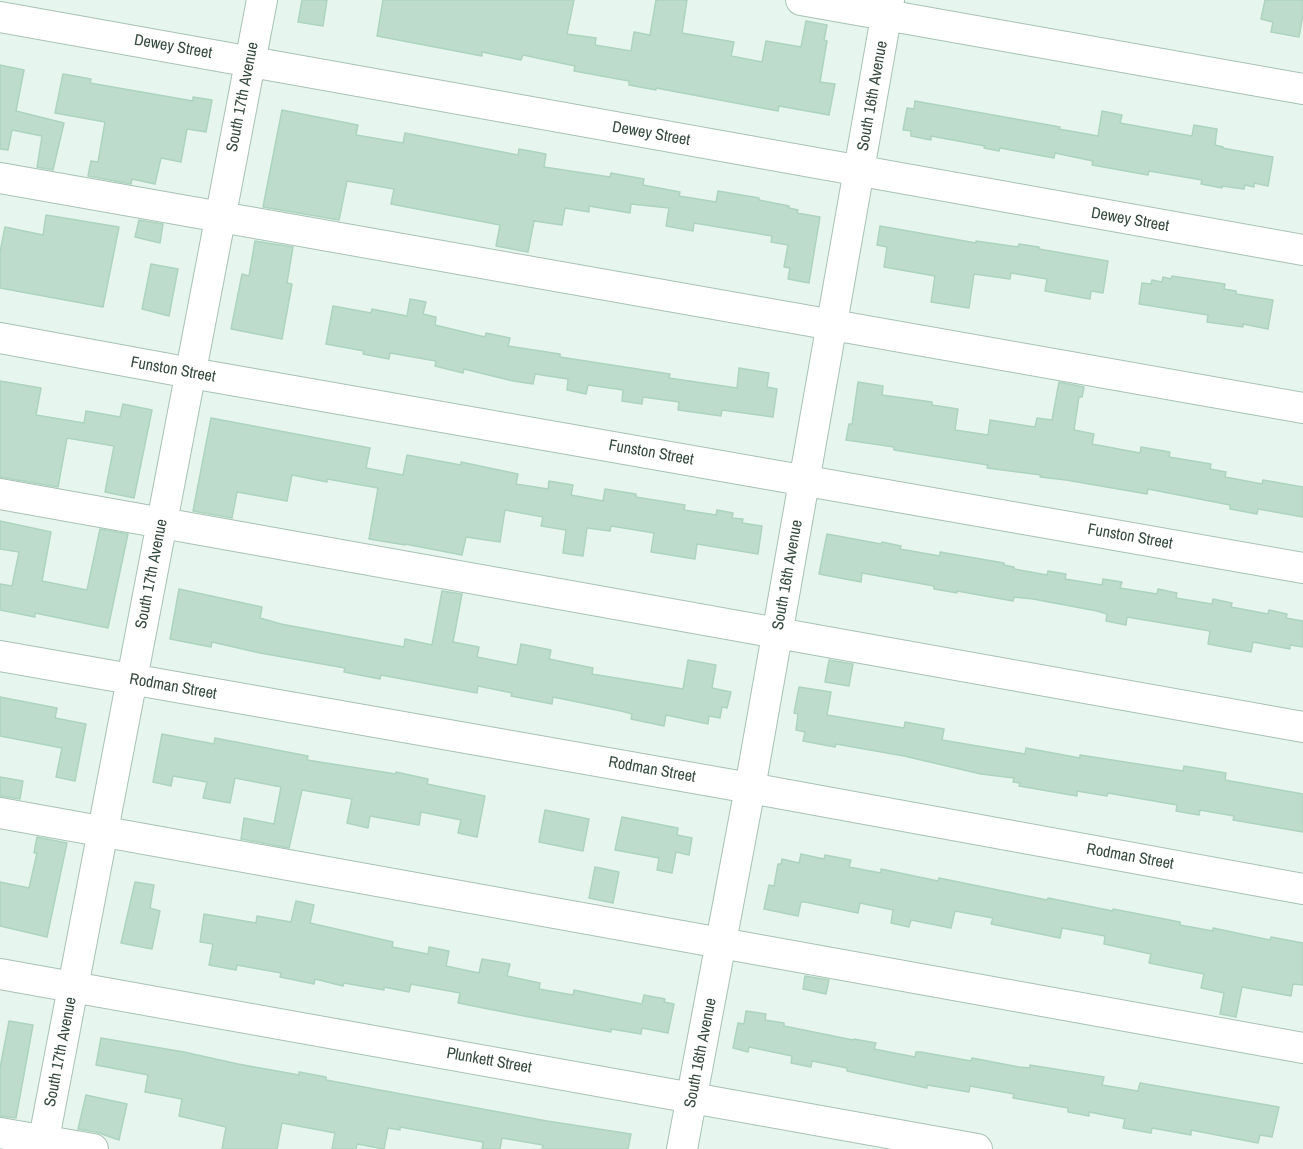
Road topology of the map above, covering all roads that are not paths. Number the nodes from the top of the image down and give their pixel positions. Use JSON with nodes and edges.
{"nodes":[{"id":1,"x":262,"y":0,"type":"edge"},
{"id":2,"x":801,"y":0,"type":"edge"},
{"id":3,"x":888,"y":7,"type":"edge"},
{"id":4,"x":0,"y":17,"type":"edge"},
{"id":5,"x":250,"y":61,"type":"junction"},
{"id":6,"x":1303,"y":89,"type":"edge"},
{"id":7,"x":860,"y":172,"type":"junction"},
{"id":8,"x":0,"y":178,"type":"edge"},
{"id":9,"x":221,"y":218,"type":"junction"},
{"id":10,"x":1303,"y":250,"type":"edge"},
{"id":11,"x":832,"y":326,"type":"junction"},
{"id":12,"x":0,"y":338,"type":"edge"},
{"id":13,"x":191,"y":373,"type":"junction"},
{"id":14,"x":1303,"y":408,"type":"edge"},
{"id":15,"x":805,"y":480,"type":"junction"},
{"id":16,"x":0,"y":494,"type":"edge"},
{"id":17,"x":162,"y":522,"type":"junction"},
{"id":18,"x":1303,"y":568,"type":"edge"},
{"id":19,"x":777,"y":634,"type":"junction"},
{"id":20,"x":0,"y":656,"type":"edge"},
{"id":21,"x":131,"y":680,"type":"junction"},
{"id":22,"x":1303,"y":727,"type":"edge"},
{"id":23,"x":750,"y":788,"type":"junction"},
{"id":24,"x":0,"y":813,"type":"edge"},
{"id":25,"x":103,"y":832,"type":"junction"},
{"id":26,"x":1303,"y":889,"type":"edge"},
{"id":27,"x":721,"y":943,"type":"junction"},
{"id":28,"x":0,"y":974,"type":"edge"},
{"id":29,"x":73,"y":987,"type":"junction"},
{"id":30,"x":1303,"y":1048,"type":"edge"},
{"id":31,"x":692,"y":1097,"type":"junction"},
{"id":32,"x":0,"y":1132,"type":"edge"},
{"id":33,"x":43,"y":1144,"type":"edge"},
{"id":34,"x":93,"y":1149,"type":"edge"},
{"id":35,"x":682,"y":1149,"type":"edge"},
{"id":36,"x":977,"y":1149,"type":"edge"}],
"edges":[{"from":1,"to":5,"type":"street","name":"South 17th Avenue"},
{"from":2,"to":3,"type":"street"},
{"from":3,"to":6,"type":"street"},
{"from":3,"to":7,"type":"street","name":"South 16th Avenue"},
{"from":4,"to":5,"type":"street","name":"Dewey Street"},
{"from":5,"to":7,"type":"street","name":"Dewey Street"},
{"from":5,"to":9,"type":"street","name":"South 17th Avenue"},
{"from":7,"to":10,"type":"street","name":"Dewey Street"},
{"from":7,"to":11,"type":"street","name":"South 16th Avenue"},
{"from":8,"to":9,"type":"street"},
{"from":9,"to":11,"type":"street"},
{"from":9,"to":13,"type":"street","name":"South 17th Avenue"},
{"from":11,"to":14,"type":"street"},
{"from":11,"to":15,"type":"street","name":"South 16th Avenue"},
{"from":12,"to":13,"type":"street","name":"Funston Street"},
{"from":13,"to":15,"type":"street","name":"Funston Street"},
{"from":13,"to":17,"type":"street","name":"South 17th Avenue"},
{"from":15,"to":18,"type":"street","name":"Funston Street"},
{"from":15,"to":19,"type":"street","name":"South 16th Avenue"},
{"from":16,"to":17,"type":"street"},
{"from":17,"to":19,"type":"street"},
{"from":17,"to":21,"type":"street","name":"South 17th Avenue"},
{"from":19,"to":22,"type":"street"},
{"from":19,"to":23,"type":"street","name":"South 16th Avenue"},
{"from":20,"to":21,"type":"street","name":"Rodman Street"},
{"from":21,"to":23,"type":"street","name":"Rodman Street"},
{"from":21,"to":25,"type":"street","name":"South 17th Avenue"},
{"from":23,"to":26,"type":"street","name":"Rodman Street"},
{"from":23,"to":27,"type":"street","name":"South 16th Avenue"},
{"from":24,"to":25,"type":"street"},
{"from":25,"to":27,"type":"street"},
{"from":25,"to":29,"type":"street","name":"South 17th Avenue"},
{"from":27,"to":30,"type":"street"},
{"from":27,"to":31,"type":"street","name":"South 16th Avenue"},
{"from":28,"to":29,"type":"street","name":"Plunkett Street"},
{"from":29,"to":31,"type":"street","name":"Plunkett Street"},
{"from":29,"to":33,"type":"street","name":"South 17th Avenue"},
{"from":31,"to":35,"type":"street","name":"South 16th Avenue"},
{"from":31,"to":36,"type":"street","name":"Plunkett Street"},
{"from":32,"to":33,"type":"street"},
{"from":33,"to":34,"type":"street"}]}
